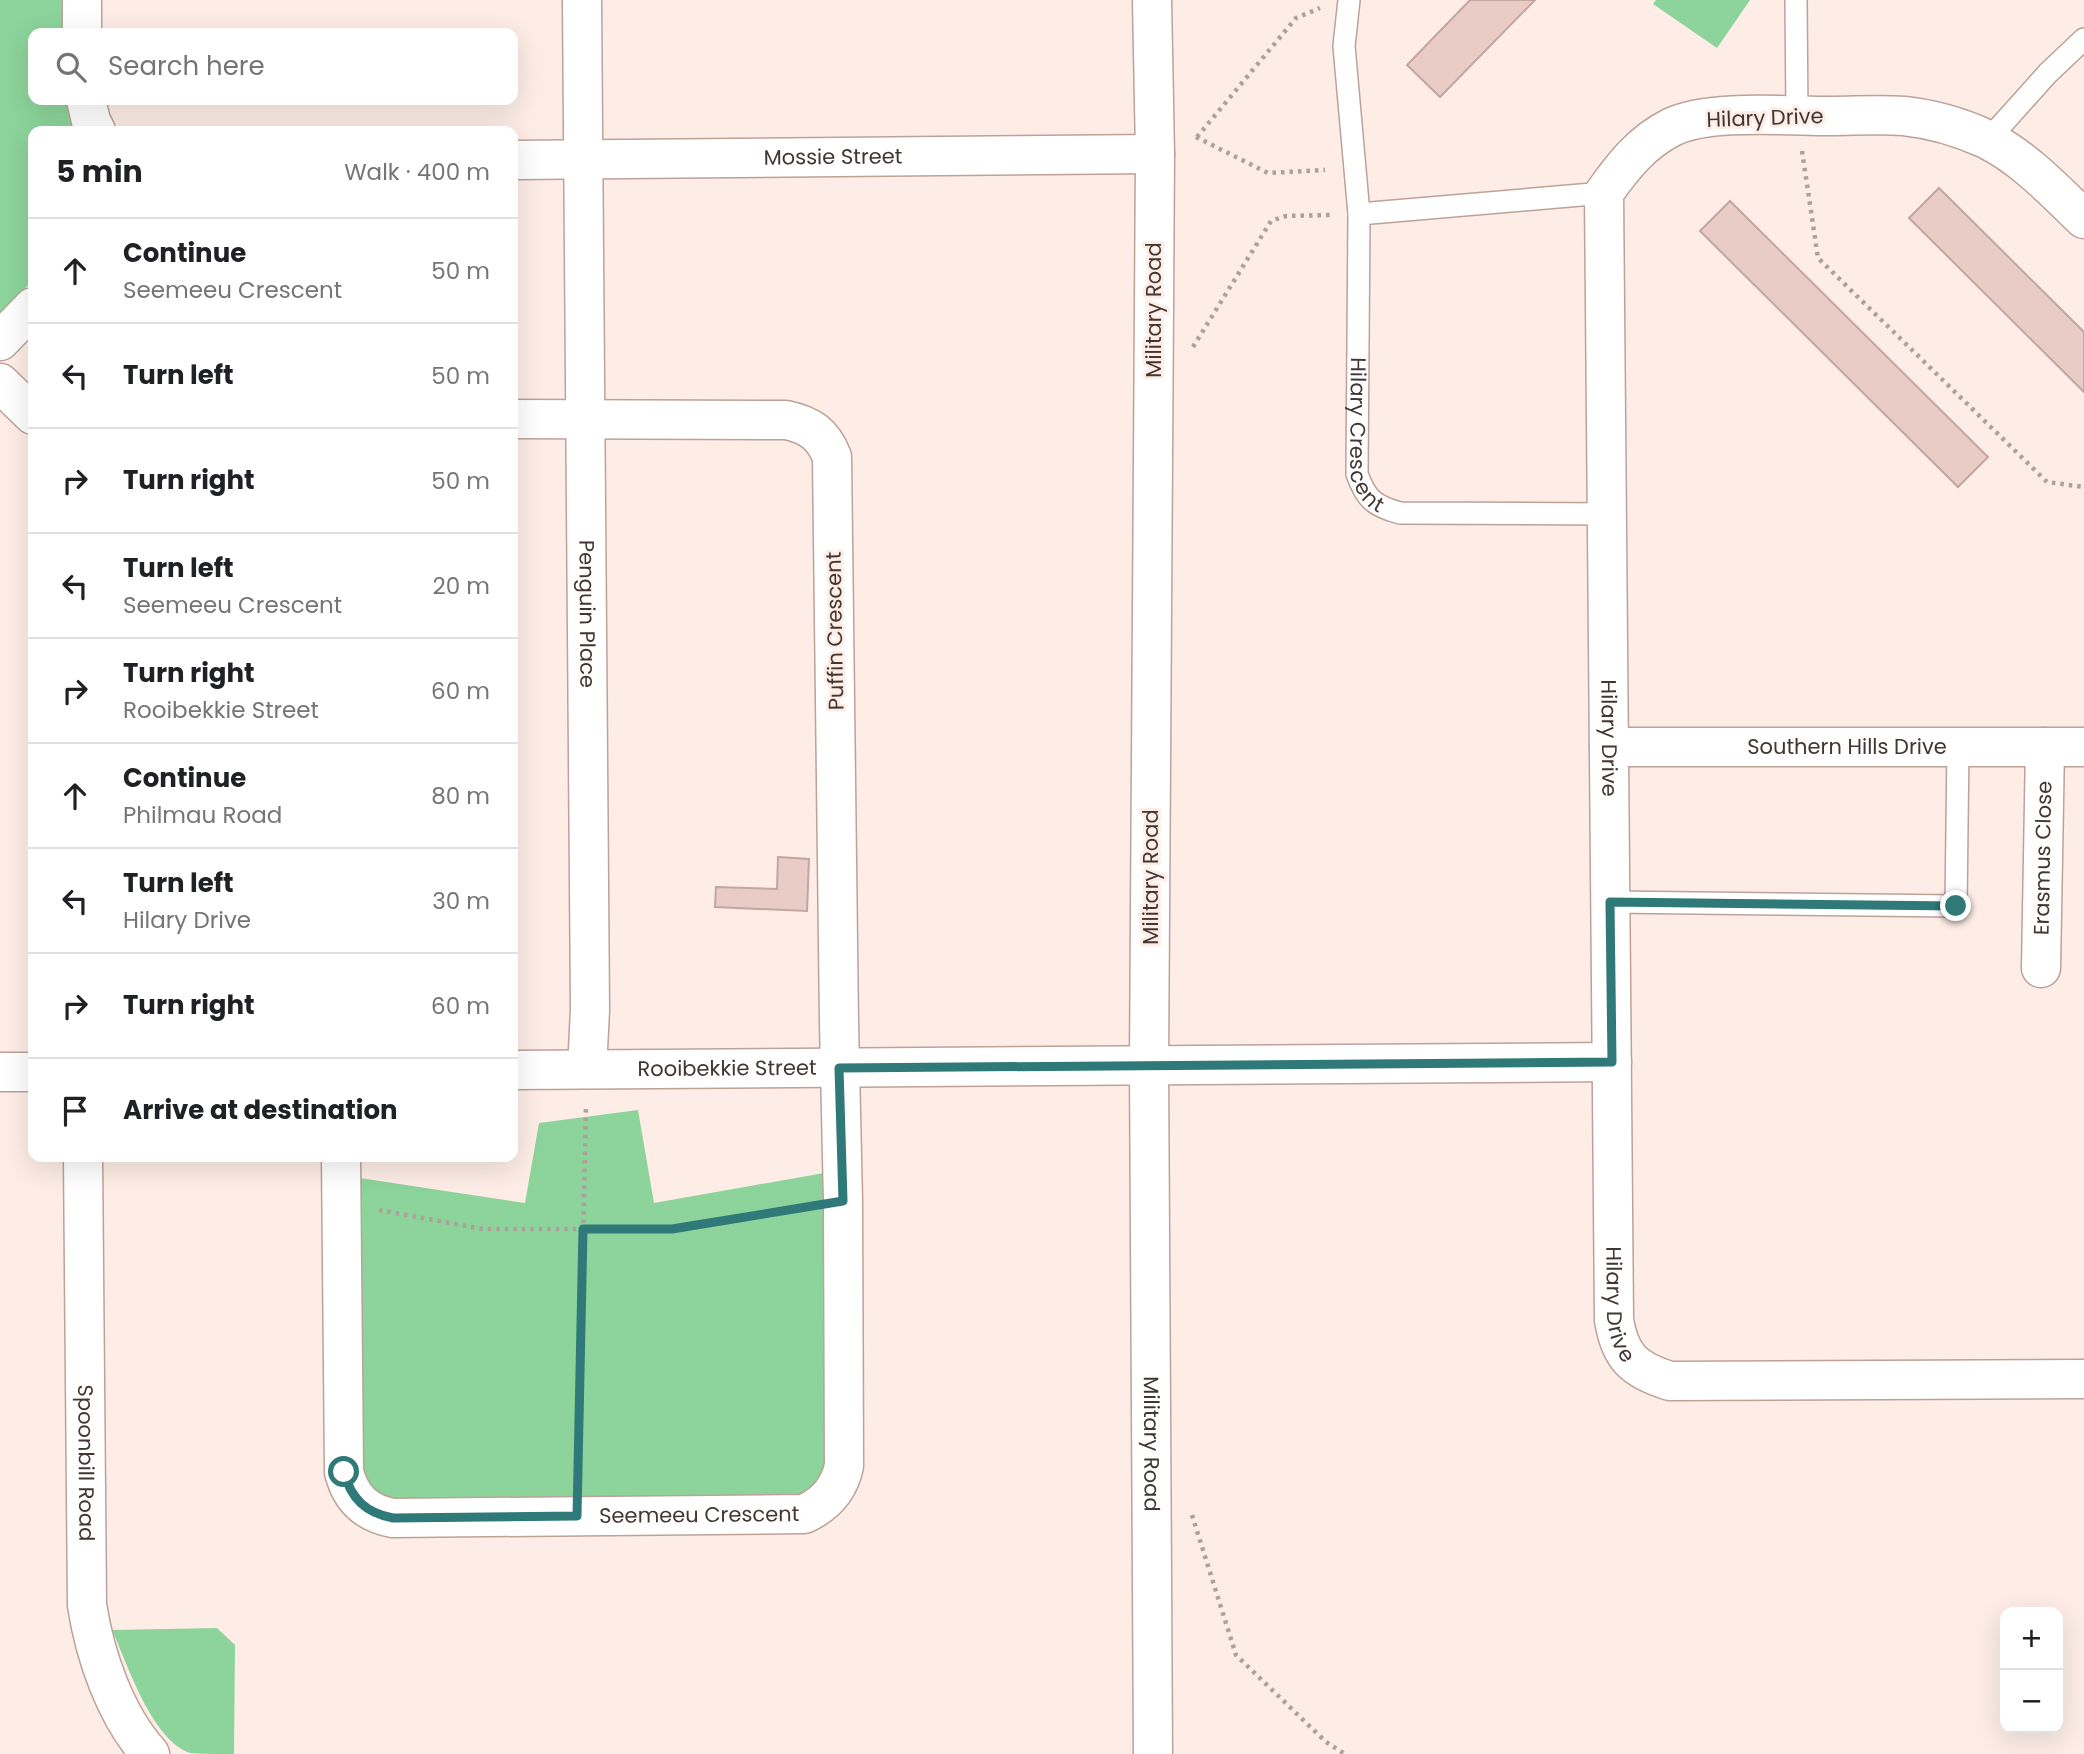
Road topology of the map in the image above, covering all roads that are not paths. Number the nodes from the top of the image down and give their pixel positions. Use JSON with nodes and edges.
{"nodes":[{"id":1,"x":82,"y":0,"type":"edge"},
{"id":2,"x":582,"y":0,"type":"edge"},
{"id":3,"x":1152,"y":0,"type":"edge"},
{"id":4,"x":1796,"y":0,"type":"edge"},
{"id":5,"x":1339,"y":2,"type":"edge"},
{"id":6,"x":82,"y":28,"type":"edge"},
{"id":7,"x":2084,"y":39,"type":"edge"},
{"id":8,"x":87,"y":105,"type":"edge"},
{"id":9,"x":1797,"y":116,"type":"junction"},
{"id":10,"x":94,"y":126,"type":"edge"},
{"id":11,"x":1988,"y":140,"type":"junction"},
{"id":12,"x":1155,"y":154,"type":"junction"},
{"id":13,"x":583,"y":159,"type":"junction"},
{"id":14,"x":518,"y":160,"type":"edge"},
{"id":15,"x":1604,"y":193,"type":"junction"},
{"id":16,"x":1359,"y":215,"type":"junction"},
{"id":17,"x":2084,"y":219,"type":"edge"},
{"id":18,"x":28,"y":312,"type":"edge"},
{"id":19,"x":0,"y":341,"type":"edge"},
{"id":20,"x":0,"y":383,"type":"edge"},
{"id":21,"x":28,"y":410,"type":"edge"},
{"id":22,"x":518,"y":419,"type":"edge"},
{"id":23,"x":586,"y":420,"type":"junction"},
{"id":24,"x":1607,"y":514,"type":"junction"},
{"id":25,"x":1609,"y":747,"type":"junction"},
{"id":26,"x":1958,"y":747,"type":"junction"},
{"id":27,"x":2045,"y":747,"type":"junction"},
{"id":28,"x":2084,"y":747,"type":"edge"},
{"id":29,"x":1610,"y":902,"type":"junction"},
{"id":30,"x":2041,"y":968,"type":"dead end"},
{"id":31,"x":1612,"y":1062,"type":"junction"},
{"id":32,"x":1149,"y":1065,"type":"junction"},
{"id":33,"x":839,"y":1068,"type":"junction"},
{"id":34,"x":587,"y":1069,"type":"junction"},
{"id":35,"x":518,"y":1070,"type":"edge"},
{"id":36,"x":0,"y":1072,"type":"edge"},
{"id":37,"x":28,"y":1072,"type":"edge"},
{"id":38,"x":83,"y":1162,"type":"edge"},
{"id":39,"x":341,"y":1162,"type":"edge"},
{"id":40,"x":2084,"y":1379,"type":"edge"},
{"id":41,"x":150,"y":1754,"type":"edge"},
{"id":42,"x":1153,"y":1754,"type":"edge"}],
"edges":[{"from":1,"to":6,"type":"street"},
{"from":2,"to":13,"type":"street","name":"Penguin Place"},
{"from":3,"to":12,"type":"street","name":"Military Road"},
{"from":4,"to":9,"type":"lane"},
{"from":5,"to":16,"type":"lane","name":"Hilary Crescent"},
{"from":7,"to":11,"type":"lane"},
{"from":8,"to":10,"type":"street"},
{"from":9,"to":11,"type":"street","name":"Hilary Drive"},
{"from":9,"to":15,"type":"street","name":"Hilary Drive"},
{"from":11,"to":17,"type":"street","name":"Hilary Drive"},
{"from":12,"to":13,"type":"street","name":"Mossie Street"},
{"from":12,"to":32,"type":"street","name":"Military Road"},
{"from":13,"to":14,"type":"street","name":"Mossie Street"},
{"from":13,"to":23,"type":"street","name":"Penguin Place"},
{"from":15,"to":16,"type":"lane"},
{"from":15,"to":24,"type":"street","name":"Hilary Drive"},
{"from":16,"to":24,"type":"lane","name":"Hilary Crescent"},
{"from":18,"to":19,"type":"street"},
{"from":20,"to":21,"type":"street"},
{"from":22,"to":23,"type":"street","name":"Puffin Crescent"},
{"from":23,"to":33,"type":"street","name":"Puffin Crescent"},
{"from":23,"to":34,"type":"street","name":"Penguin Place"},
{"from":24,"to":25,"type":"street","name":"Hilary Drive"},
{"from":25,"to":26,"type":"street","name":"Southern Hills Drive"},
{"from":25,"to":29,"type":"street","name":"Hilary Drive"},
{"from":26,"to":27,"type":"street","name":"Southern Hills Drive"},
{"from":26,"to":29,"type":"lane"},
{"from":27,"to":28,"type":"street","name":"Southern Hills Drive"},
{"from":27,"to":30,"type":"street","name":"Erasmus Close"},
{"from":29,"to":31,"type":"street","name":"Hilary Drive"},
{"from":31,"to":32,"type":"street","name":"Rooibekkie Street"},
{"from":31,"to":40,"type":"street","name":"Hilary Drive"},
{"from":32,"to":33,"type":"street","name":"Rooibekkie Street"},
{"from":32,"to":42,"type":"street","name":"Military Road"},
{"from":33,"to":34,"type":"street","name":"Rooibekkie Street"},
{"from":33,"to":39,"type":"street","name":"Seemeeu Crescent"},
{"from":34,"to":35,"type":"street","name":"Rooibekkie Street"},
{"from":36,"to":37,"type":"street"},
{"from":38,"to":41,"type":"street","name":"Spoonbill Road"}]}
